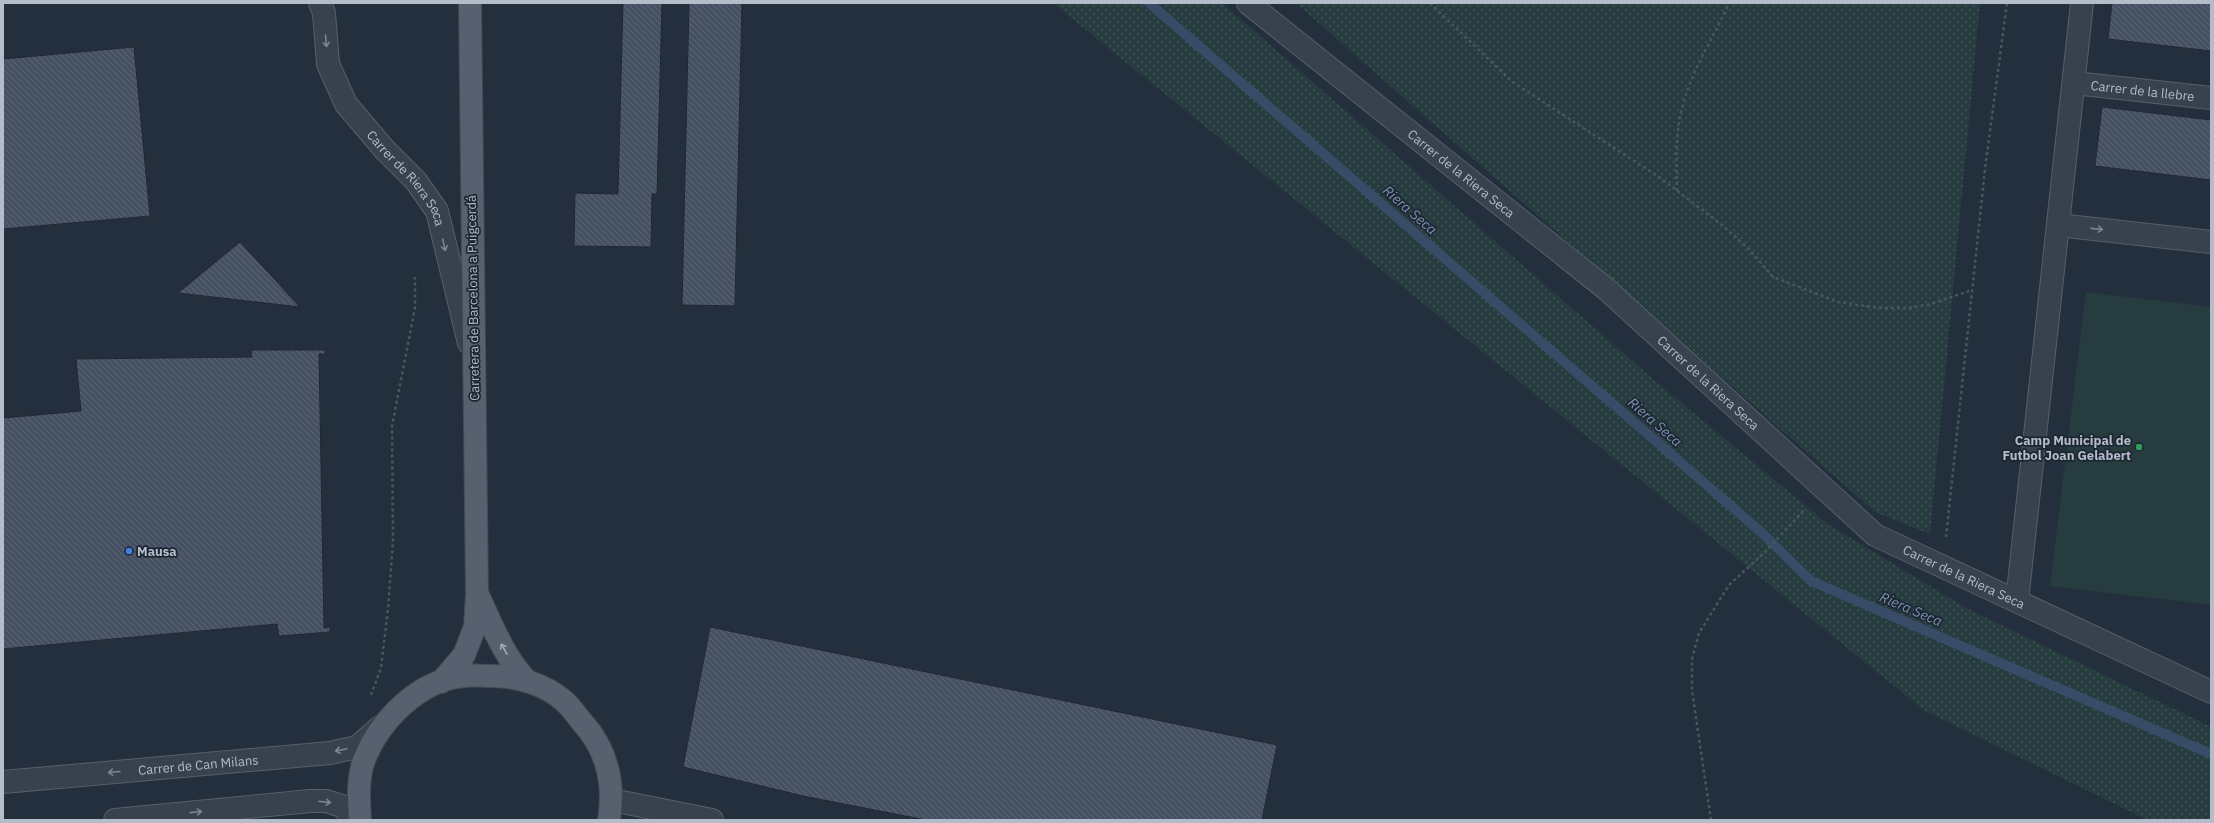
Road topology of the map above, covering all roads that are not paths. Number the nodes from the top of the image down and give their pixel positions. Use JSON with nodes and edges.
{"nodes":[{"id":1,"x":320,"y":3,"type":"edge"},
{"id":2,"x":470,"y":3,"type":"edge"},
{"id":3,"x":1248,"y":3,"type":"edge"},
{"id":4,"x":2082,"y":3,"type":"edge"},
{"id":5,"x":2074,"y":83,"type":"junction"},
{"id":6,"x":2211,"y":98,"type":"edge"},
{"id":7,"x":2058,"y":225,"type":"junction"},
{"id":8,"x":2211,"y":242,"type":"edge"},
{"id":9,"x":473,"y":364,"type":"junction"},
{"id":10,"x":478,"y":594,"type":"junction"},
{"id":11,"x":2017,"y":601,"type":"junction"},
{"id":12,"x":527,"y":681,"type":"junction"},
{"id":13,"x":441,"y":682,"type":"junction"},
{"id":14,"x":2211,"y":692,"type":"edge"},
{"id":15,"x":384,"y":723,"type":"junction"},
{"id":16,"x":3,"y":782,"type":"edge"},
{"id":17,"x":611,"y":810,"type":"edge"},
{"id":18,"x":115,"y":820,"type":"edge"},
{"id":19,"x":352,"y":820,"type":"edge"},
{"id":20,"x":360,"y":820,"type":"edge"},
{"id":21,"x":712,"y":820,"type":"edge"}],
"edges":[{"from":1,"to":9,"type":"street","name":"Carrer de Riera Seca","one_way":true},
{"from":2,"to":9,"type":"main road","name":"Carretera de Barcelona a Puigcerdá"},
{"from":3,"to":11,"type":"street","name":"Carrer de la Riera Seca"},
{"from":4,"to":5,"type":"street"},
{"from":5,"to":6,"type":"street","name":"Carrer de la llebre"},
{"from":5,"to":7,"type":"street"},
{"from":7,"to":8,"type":"street","one_way":true},
{"from":7,"to":11,"type":"street"},
{"from":9,"to":10,"type":"main road","name":"Carretera de Barcelona a Puigcerdá"},
{"from":12,"to":10,"type":"main road","name":"Carretera de Barcelona a Puigcerdá","one_way":true},
{"from":10,"to":13,"type":"main road","name":"Carretera de Barcelona a Puigcerdá"},
{"from":11,"to":14,"type":"street","name":"Carrer de la Riera Seca"},
{"from":12,"to":13,"type":"main road"},
{"from":12,"to":17,"type":"main road"},
{"from":13,"to":15,"type":"main road"},
{"from":15,"to":16,"type":"street","name":"Carrer de Can Milans","one_way":true},
{"from":15,"to":20,"type":"main road"},
{"from":17,"to":21,"type":"street"},
{"from":18,"to":19,"type":"street","one_way":true}]}
